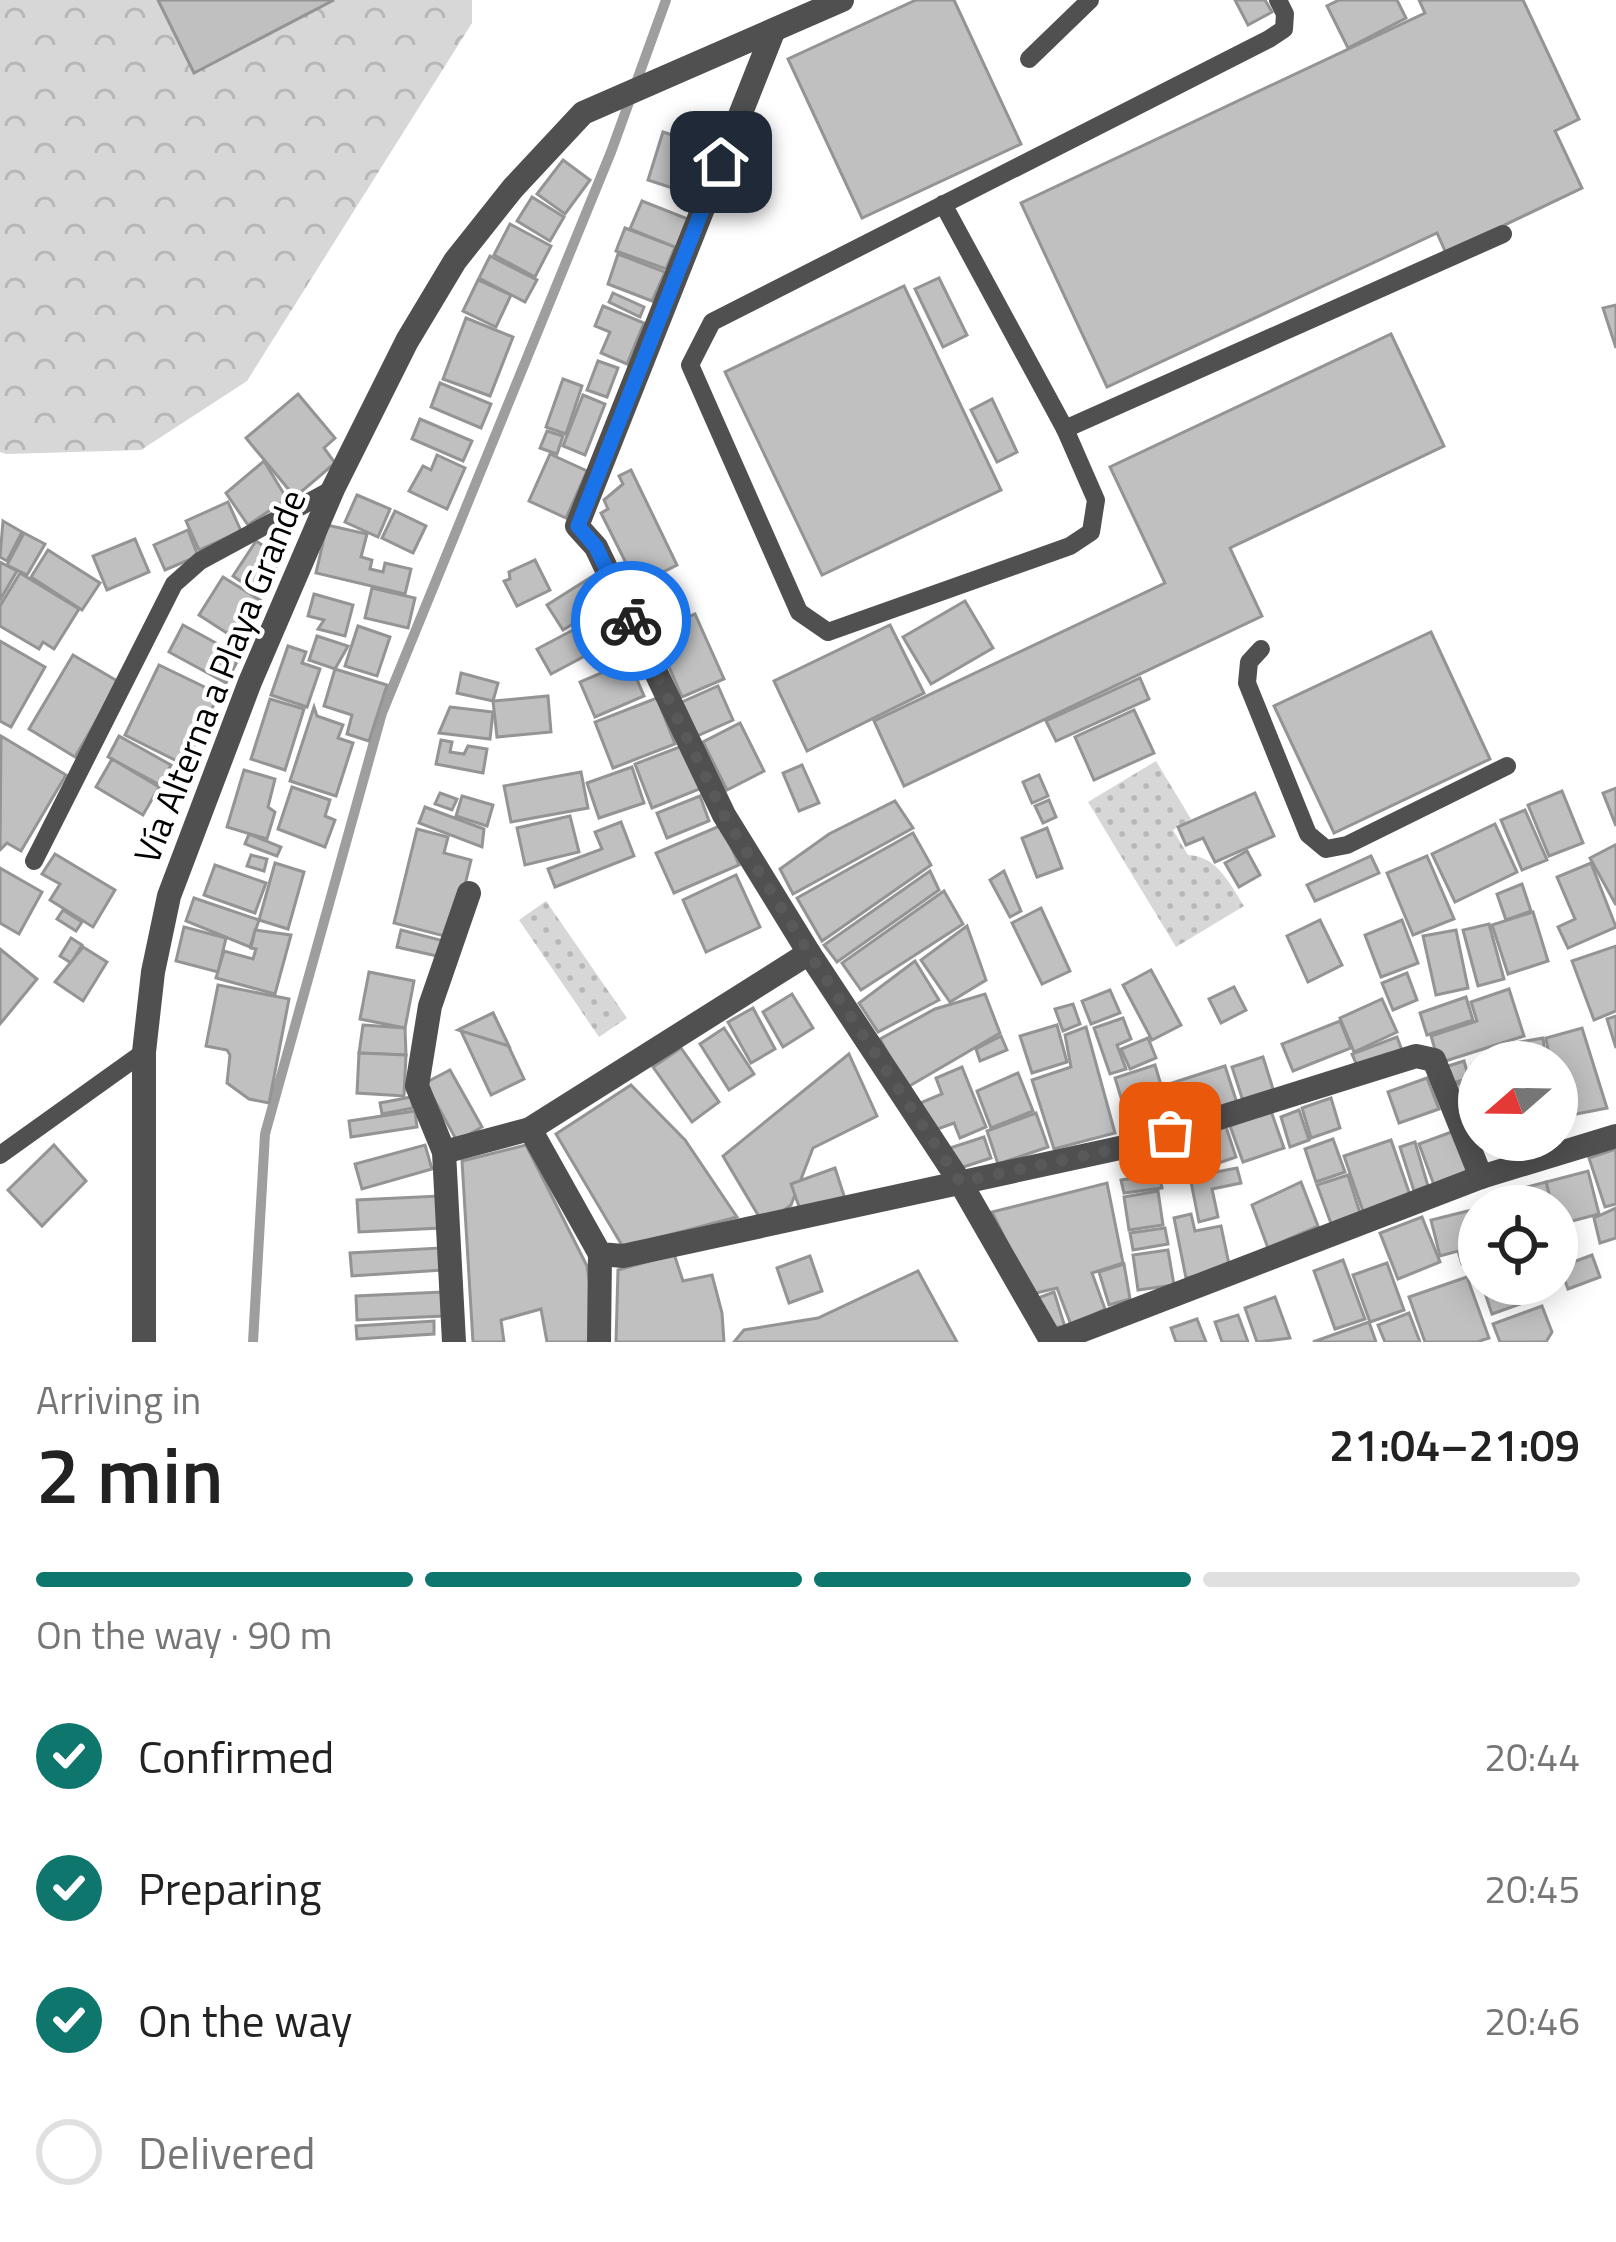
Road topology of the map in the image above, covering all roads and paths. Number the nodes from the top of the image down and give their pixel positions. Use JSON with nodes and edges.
{"nodes":[{"id":1,"x":842,"y":0,"type":"edge"},
{"id":2,"x":1090,"y":0,"type":"edge"},
{"id":3,"x":1278,"y":0,"type":"edge"},
{"id":4,"x":773,"y":32,"type":"junction"},
{"id":5,"x":1029,"y":58,"type":"dead end"},
{"id":6,"x":943,"y":204,"type":"junction"},
{"id":7,"x":1503,"y":234,"type":"dead end"},
{"id":8,"x":1065,"y":430,"type":"junction"},
{"id":9,"x":333,"y":489,"type":"junction"},
{"id":10,"x":1261,"y":650,"type":"dead end"},
{"id":11,"x":1507,"y":766,"type":"dead end"},
{"id":12,"x":34,"y":861,"type":"dead end"},
{"id":13,"x":469,"y":893,"type":"dead end"},
{"id":14,"x":809,"y":953,"type":"junction"},
{"id":15,"x":144,"y":1052,"type":"junction"},
{"id":16,"x":530,"y":1129,"type":"junction"},
{"id":17,"x":1616,"y":1136,"type":"edge"},
{"id":18,"x":444,"y":1152,"type":"junction"},
{"id":19,"x":0,"y":1154,"type":"edge"},
{"id":20,"x":1481,"y":1178,"type":"junction"},
{"id":21,"x":960,"y":1182,"type":"junction"},
{"id":22,"x":600,"y":1254,"type":"junction"},
{"id":23,"x":144,"y":1342,"type":"edge"},
{"id":24,"x":454,"y":1342,"type":"edge"},
{"id":25,"x":599,"y":1342,"type":"edge"},
{"id":26,"x":1052,"y":1342,"type":"edge"}],
"edges":[{"from":1,"to":4,"type":"street"},
{"from":2,"to":5,"type":"lane"},
{"from":3,"to":6,"type":"lane"},
{"from":4,"to":9,"type":"street","name":"Vía Alterna a Playa Grande"},
{"from":4,"to":14,"type":"street"},
{"from":6,"to":8,"type":"lane"},
{"from":6,"to":8,"type":"lane"},
{"from":7,"to":8,"type":"lane"},
{"from":9,"to":12,"type":"lane"},
{"from":9,"to":15,"type":"street","name":"Vía Alterna a Playa Grande"},
{"from":10,"to":11,"type":"lane"},
{"from":13,"to":18,"type":"street"},
{"from":14,"to":16,"type":"street"},
{"from":14,"to":21,"type":"street"},
{"from":15,"to":19,"type":"lane"},
{"from":15,"to":23,"type":"street","name":"Vía Alterna a Playa Grande"},
{"from":16,"to":18,"type":"street"},
{"from":16,"to":22,"type":"street"},
{"from":17,"to":20,"type":"street"},
{"from":18,"to":24,"type":"street"},
{"from":20,"to":21,"type":"street"},
{"from":20,"to":26,"type":"street"},
{"from":21,"to":22,"type":"street"},
{"from":21,"to":26,"type":"street"},
{"from":22,"to":25,"type":"street"}]}
